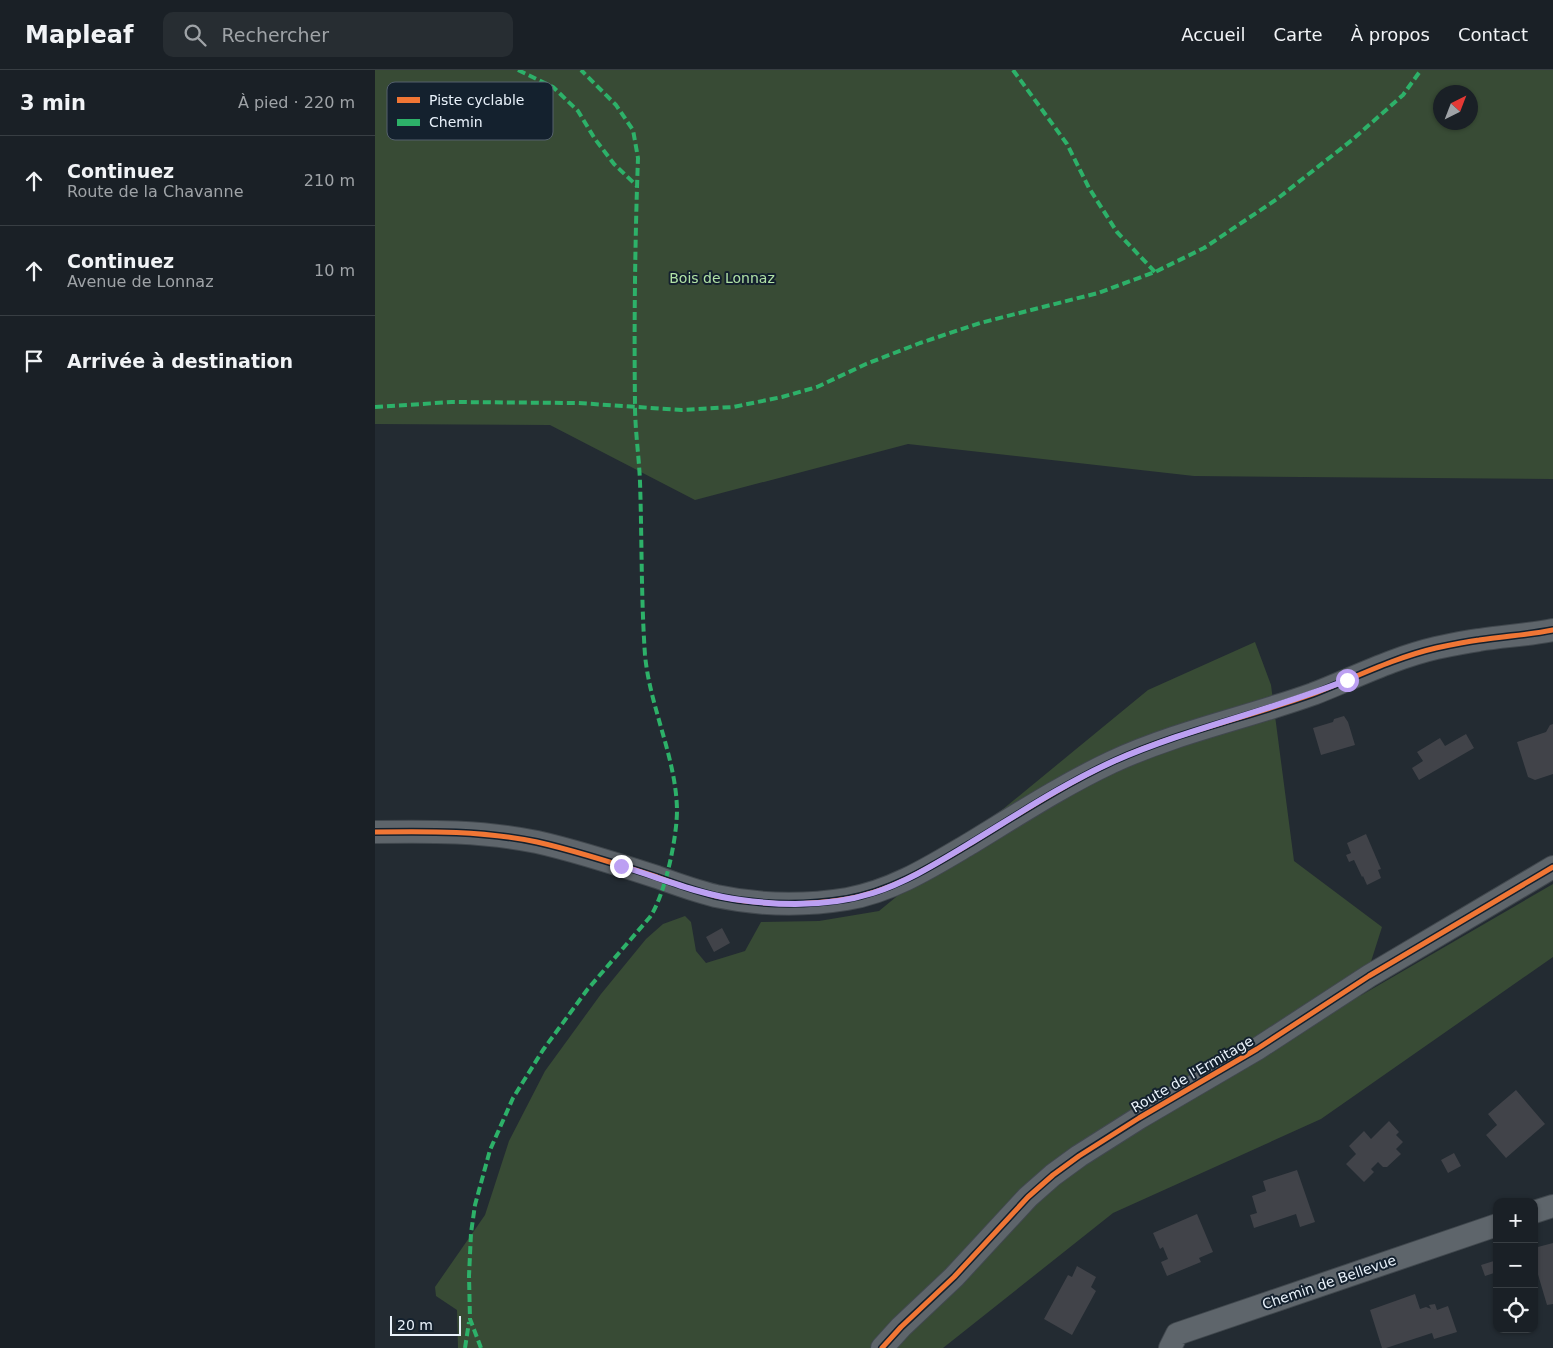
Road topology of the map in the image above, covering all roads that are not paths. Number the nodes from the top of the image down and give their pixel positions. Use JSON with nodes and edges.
{"nodes":[{"id":1,"x":1553,"y":630,"type":"edge"},
{"id":2,"x":375,"y":832,"type":"edge"},
{"id":3,"x":1553,"y":867,"type":"edge"},
{"id":4,"x":1553,"y":1206,"type":"edge"},
{"id":5,"x":1538,"y":1211,"type":"edge"},
{"id":6,"x":1493,"y":1226,"type":"edge"},
{"id":7,"x":882,"y":1348,"type":"edge"},
{"id":8,"x":1170,"y":1348,"type":"edge"}],
"edges":[{"from":1,"to":2,"type":"street"},
{"from":3,"to":7,"type":"street","name":"Route de l'Ermitage"},
{"from":4,"to":5,"type":"street"},
{"from":6,"to":8,"type":"street","name":"Chemin de Bellevue"}]}
